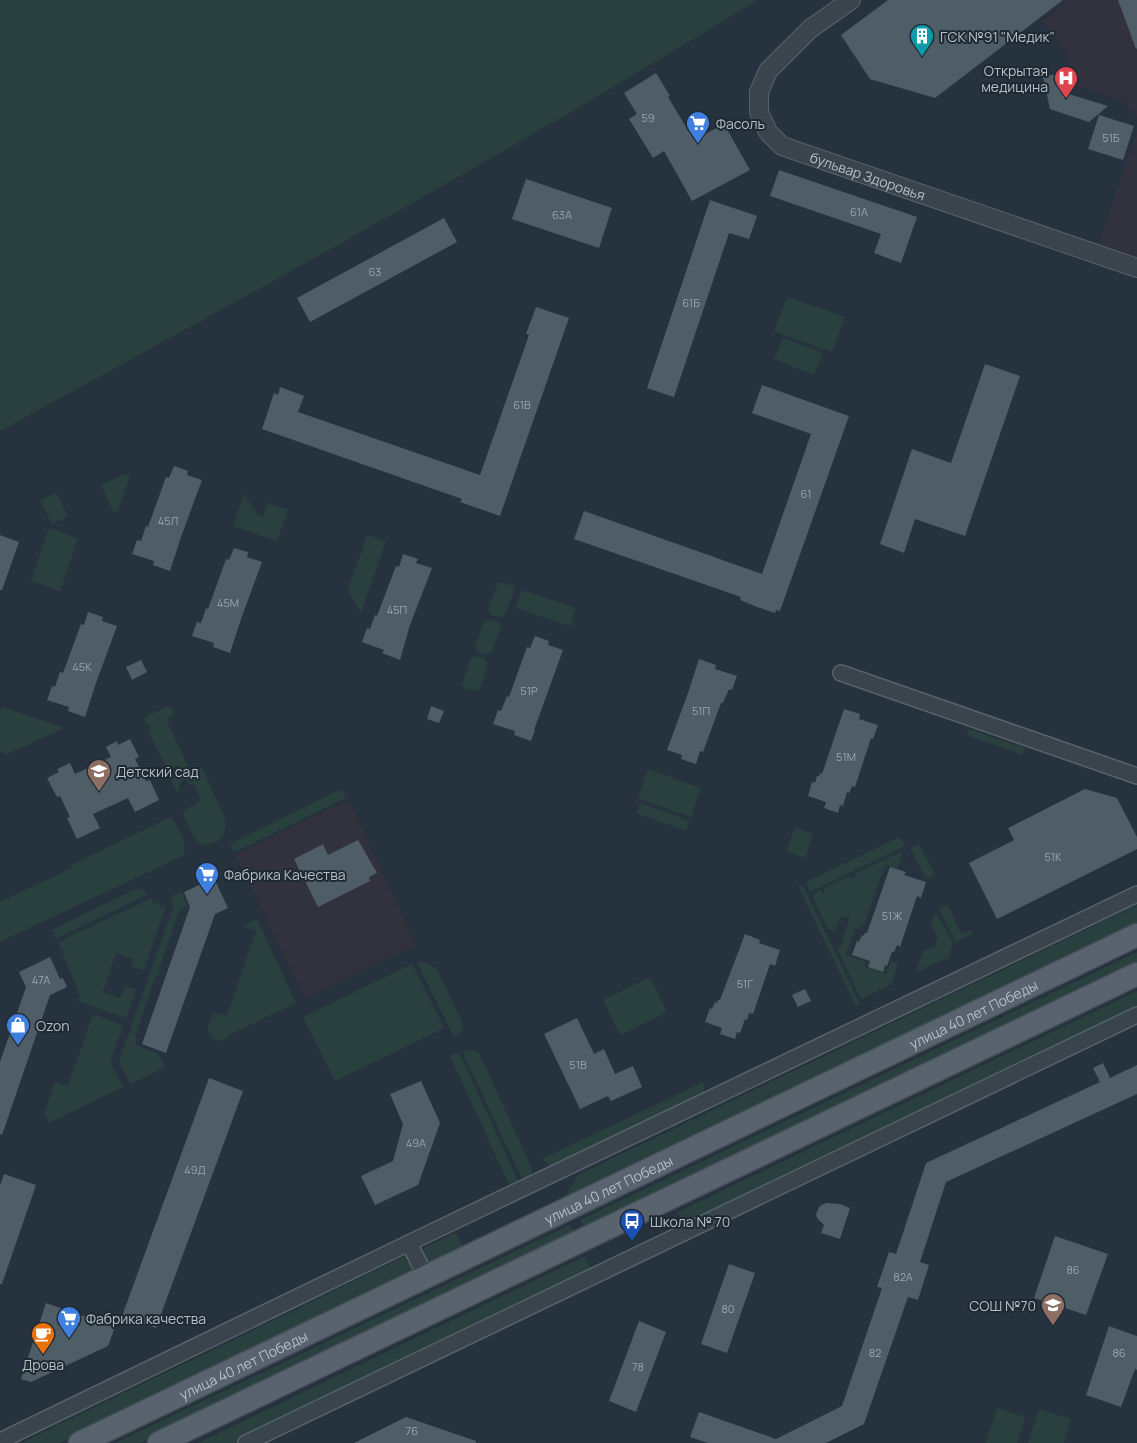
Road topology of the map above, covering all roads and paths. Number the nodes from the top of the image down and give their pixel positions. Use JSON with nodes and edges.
{"nodes":[{"id":1,"x":851,"y":0,"type":"edge"},
{"id":2,"x":1137,"y":268,"type":"edge"},
{"id":3,"x":841,"y":673,"type":"dead end"},
{"id":4,"x":1137,"y":776,"type":"edge"},
{"id":5,"x":1137,"y":894,"type":"edge"},
{"id":6,"x":1137,"y":935,"type":"edge"},
{"id":7,"x":1137,"y":974,"type":"edge"},
{"id":8,"x":1137,"y":1015,"type":"edge"},
{"id":9,"x":409,"y":1243,"type":"junction"},
{"id":10,"x":426,"y":1277,"type":"junction"},
{"id":11,"x":0,"y":1441,"type":"edge"},
{"id":12,"x":80,"y":1443,"type":"edge"},
{"id":13,"x":159,"y":1443,"type":"edge"},
{"id":14,"x":246,"y":1443,"type":"edge"}],
"edges":[{"from":1,"to":2,"type":"street","name":"бульвар Здоровья"},
{"from":3,"to":4,"type":"street"},
{"from":5,"to":9,"type":"street"},
{"from":6,"to":10,"type":"main road","name":"улица 40 лет Победы"},
{"from":7,"to":13,"type":"main road"},
{"from":8,"to":14,"type":"street"},
{"from":9,"to":10,"type":"street"},
{"from":9,"to":11,"type":"street"},
{"from":10,"to":12,"type":"main road","name":"улица 40 лет Победы"}]}
